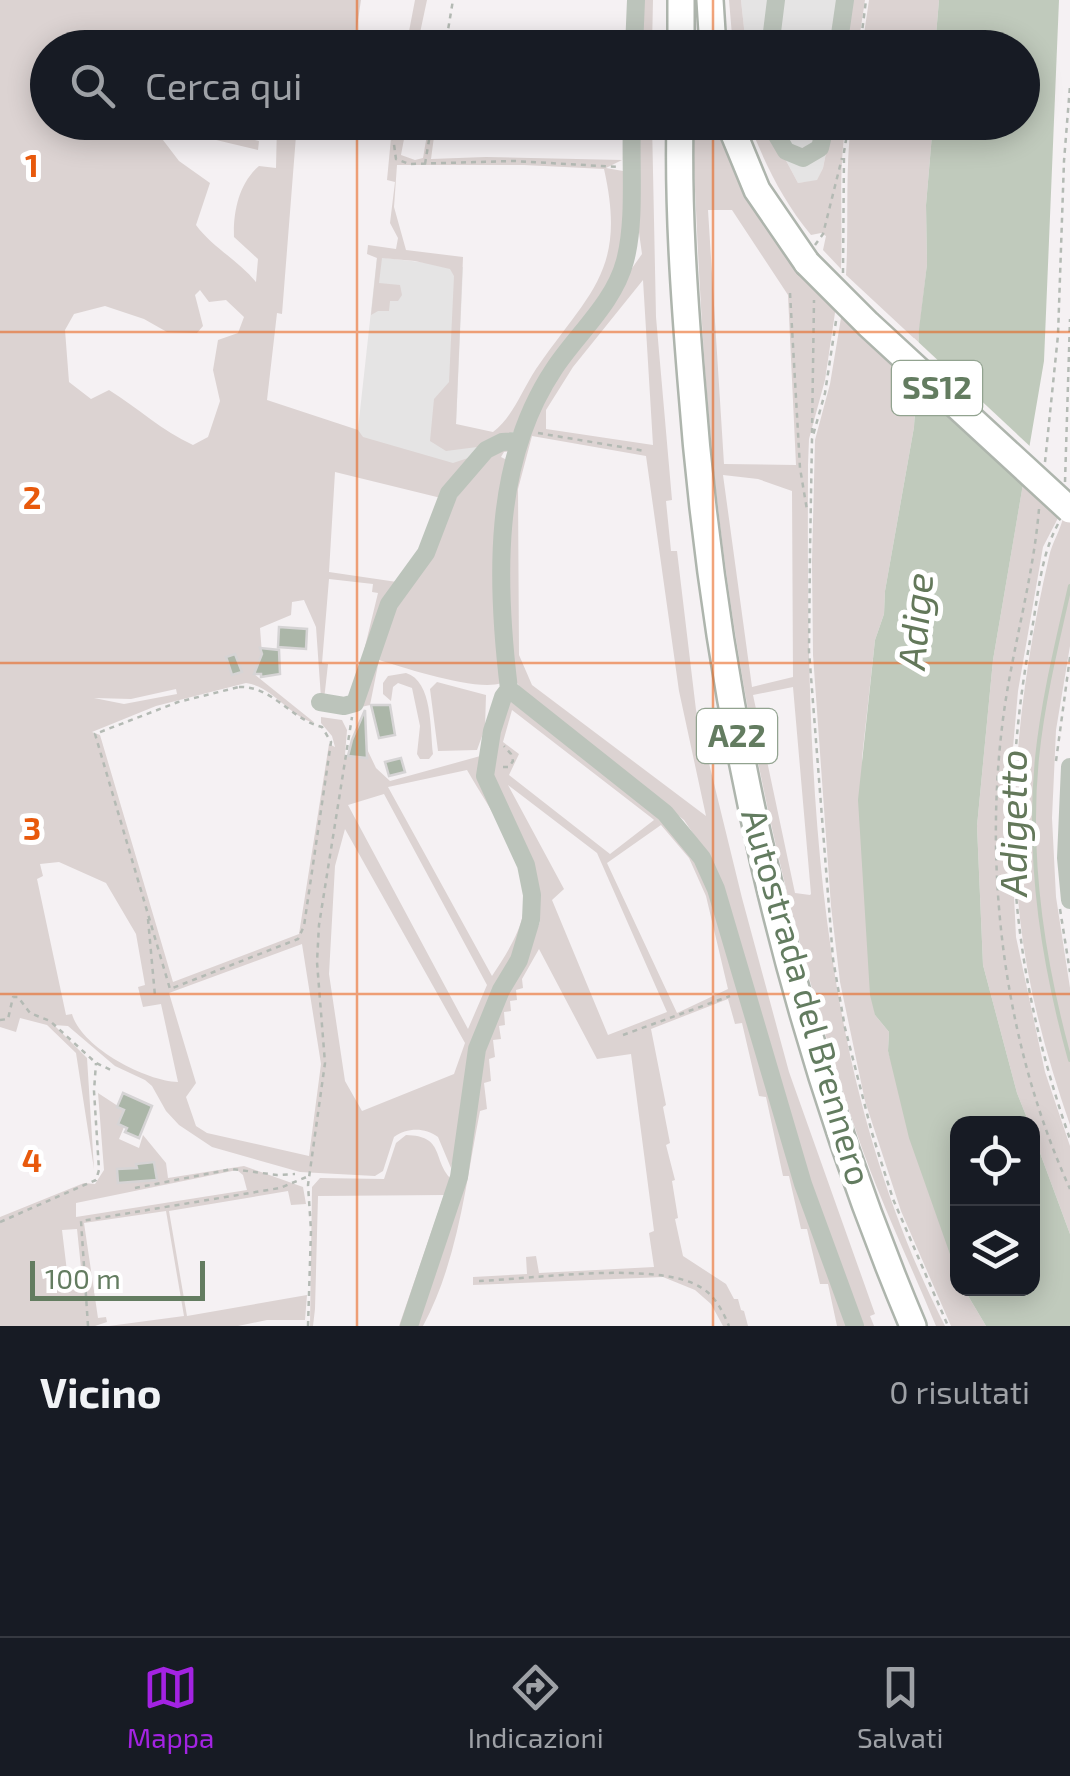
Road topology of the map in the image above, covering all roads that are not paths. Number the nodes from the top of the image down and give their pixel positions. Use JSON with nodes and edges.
{"nodes":[{"id":1,"x":636,"y":0,"type":"edge"},
{"id":2,"x":666,"y":0,"type":"edge"},
{"id":3,"x":682,"y":0,"type":"edge"},
{"id":4,"x":710,"y":0,"type":"edge"},
{"id":5,"x":723,"y":0,"type":"edge"},
{"id":6,"x":776,"y":0,"type":"edge"},
{"id":7,"x":845,"y":0,"type":"edge"},
{"id":8,"x":635,"y":30,"type":"edge"},
{"id":9,"x":666,"y":30,"type":"edge"},
{"id":10,"x":681,"y":30,"type":"edge"},
{"id":11,"x":712,"y":30,"type":"edge"},
{"id":12,"x":725,"y":30,"type":"edge"},
{"id":13,"x":772,"y":30,"type":"edge"},
{"id":14,"x":841,"y":30,"type":"edge"},
{"id":15,"x":631,"y":140,"type":"edge"},
{"id":16,"x":665,"y":140,"type":"edge"},
{"id":17,"x":680,"y":140,"type":"edge"},
{"id":18,"x":736,"y":140,"type":"edge"},
{"id":19,"x":751,"y":140,"type":"edge"},
{"id":20,"x":780,"y":140,"type":"edge"},
{"id":21,"x":822,"y":140,"type":"edge"},
{"id":22,"x":812,"y":256,"type":"junction"},
{"id":23,"x":520,"y":436,"type":"junction"},
{"id":24,"x":1066,"y":503,"type":"edge"},
{"id":25,"x":509,"y":689,"type":"junction"},
{"id":26,"x":318,"y":707,"type":"road end"},
{"id":27,"x":1070,"y":768,"type":"edge"},
{"id":28,"x":1070,"y":778,"type":"edge"},
{"id":29,"x":1069,"y":820,"type":"edge"},
{"id":30,"x":1070,"y":900,"type":"edge"},
{"id":31,"x":410,"y":1326,"type":"edge"},
{"id":32,"x":855,"y":1326,"type":"edge"},
{"id":33,"x":896,"y":1326,"type":"edge"},
{"id":34,"x":913,"y":1326,"type":"edge"}],
"edges":[{"from":1,"to":8,"type":"street"},
{"from":2,"to":9,"type":"highway"},
{"from":3,"to":10,"type":"highway"},
{"from":4,"to":11,"type":"highway"},
{"from":5,"to":12,"type":"highway"},
{"from":6,"to":13,"type":"street"},
{"from":7,"to":14,"type":"street"},
{"from":15,"to":23,"type":"street"},
{"from":16,"to":33,"type":"highway","name":"Autostrada del Brennero","number":"A22"},
{"from":17,"to":34,"type":"highway","name":"Autostrada del Brennero","number":"A22"},
{"from":18,"to":22,"type":"highway","number":"SS12"},
{"from":19,"to":22,"type":"highway","number":"SS12"},
{"from":20,"to":21,"type":"street"},
{"from":22,"to":24,"type":"highway","number":"SS12","bridge":true},
{"from":23,"to":25,"type":"street"},
{"from":23,"to":26,"type":"street"},
{"from":25,"to":31,"type":"street"},
{"from":25,"to":32,"type":"street"},
{"from":27,"to":28,"type":"street"},
{"from":28,"to":29,"type":"street"},
{"from":29,"to":30,"type":"street"}]}
